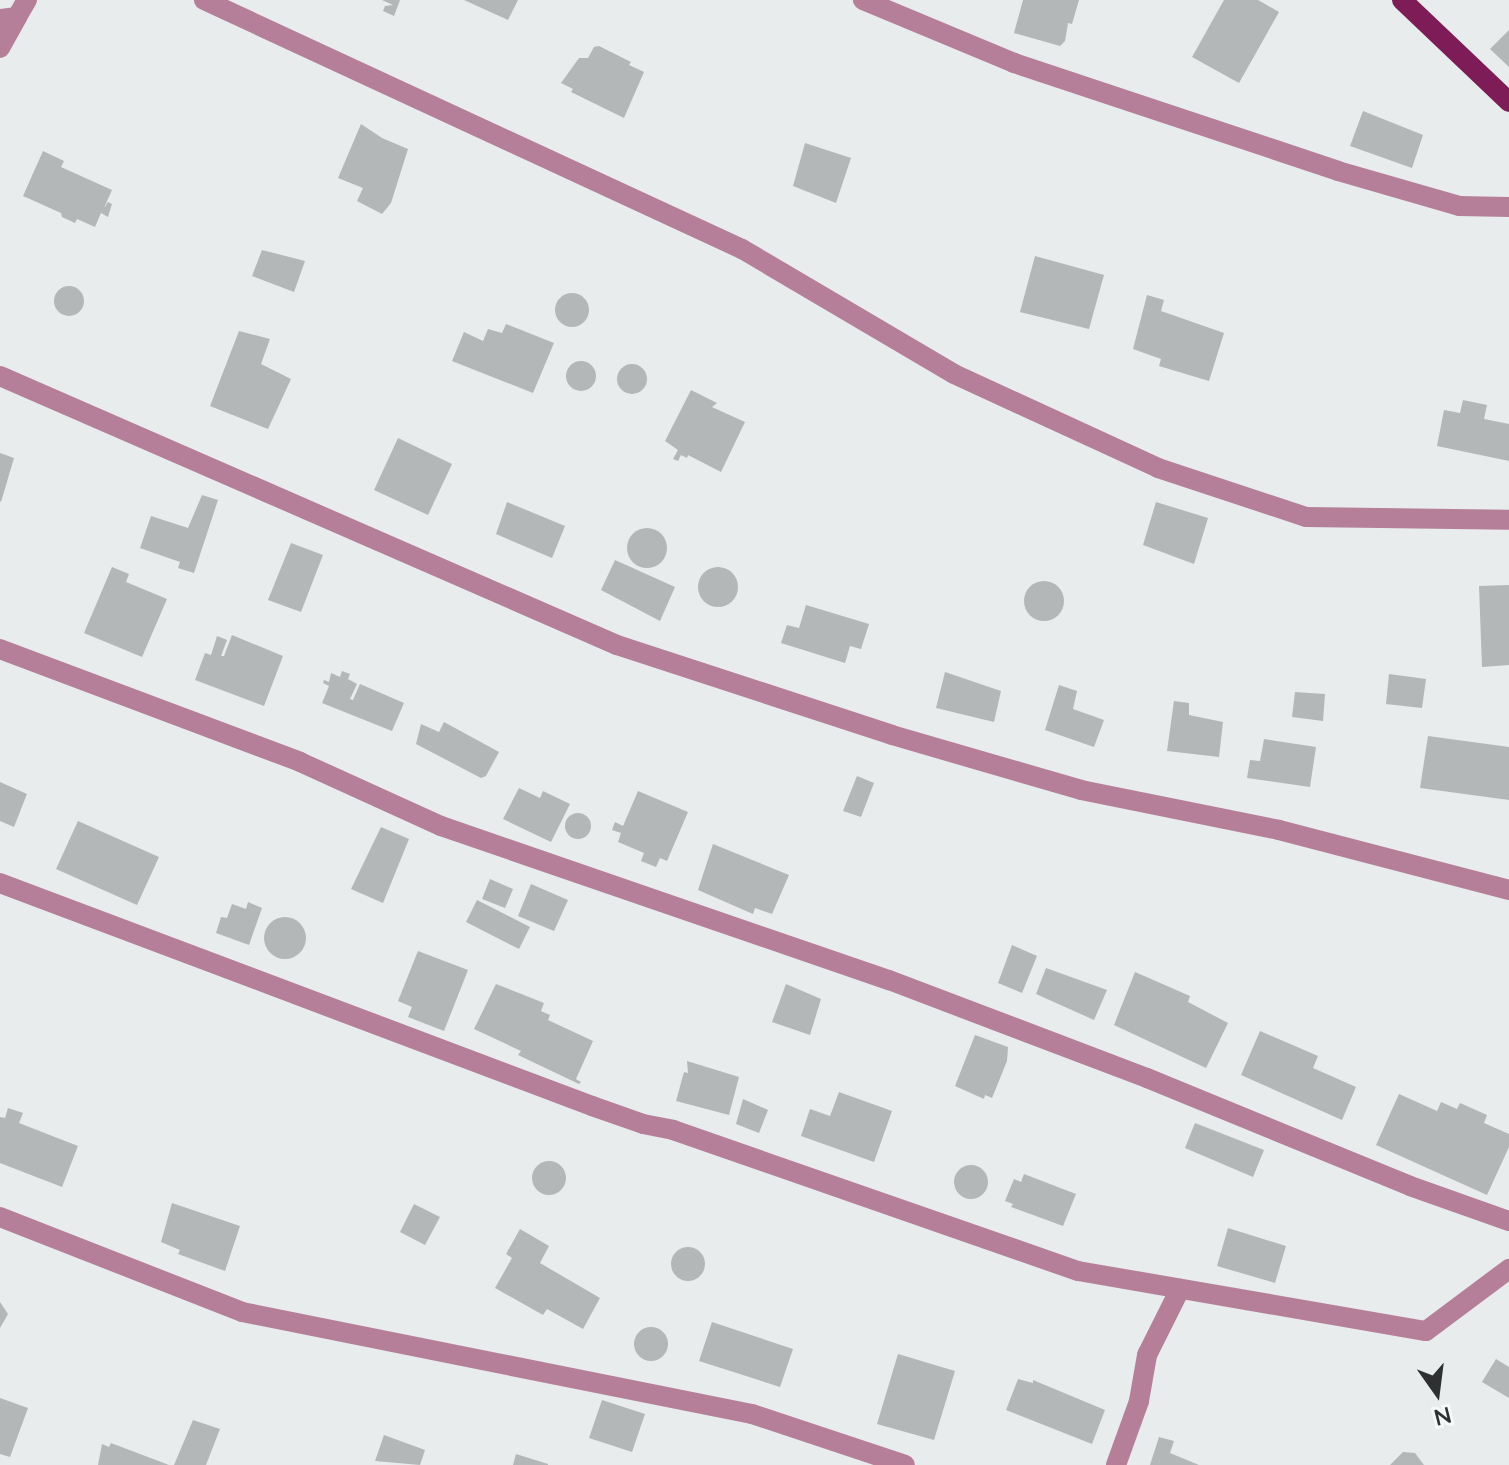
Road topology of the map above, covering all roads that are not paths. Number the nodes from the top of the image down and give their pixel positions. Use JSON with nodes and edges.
{"nodes":[{"id":1,"x":204,"y":0,"type":"edge"},
{"id":2,"x":863,"y":0,"type":"edge"},
{"id":3,"x":1402,"y":0,"type":"edge"},
{"id":4,"x":15,"y":12,"type":"edge"},
{"id":5,"x":0,"y":48,"type":"edge"},
{"id":6,"x":1509,"y":102,"type":"edge"},
{"id":7,"x":1509,"y":207,"type":"edge"},
{"id":8,"x":0,"y":376,"type":"edge"},
{"id":9,"x":1509,"y":520,"type":"edge"},
{"id":10,"x":0,"y":649,"type":"edge"},
{"id":11,"x":0,"y":883,"type":"edge"},
{"id":12,"x":1509,"y":890,"type":"edge"},
{"id":13,"x":0,"y":1217,"type":"edge"},
{"id":14,"x":1509,"y":1221,"type":"edge"},
{"id":15,"x":1509,"y":1269,"type":"edge"},
{"id":16,"x":1180,"y":1289,"type":"junction"},
{"id":17,"x":905,"y":1465,"type":"edge"},
{"id":18,"x":1116,"y":1465,"type":"edge"}],
"edges":[{"from":1,"to":9,"type":"street"},
{"from":2,"to":7,"type":"street"},
{"from":3,"to":6,"type":"main road"},
{"from":4,"to":5,"type":"street"},
{"from":8,"to":12,"type":"street"},
{"from":10,"to":14,"type":"street"},
{"from":11,"to":16,"type":"street"},
{"from":13,"to":17,"type":"street"},
{"from":15,"to":16,"type":"street"},
{"from":16,"to":18,"type":"street"}]}
